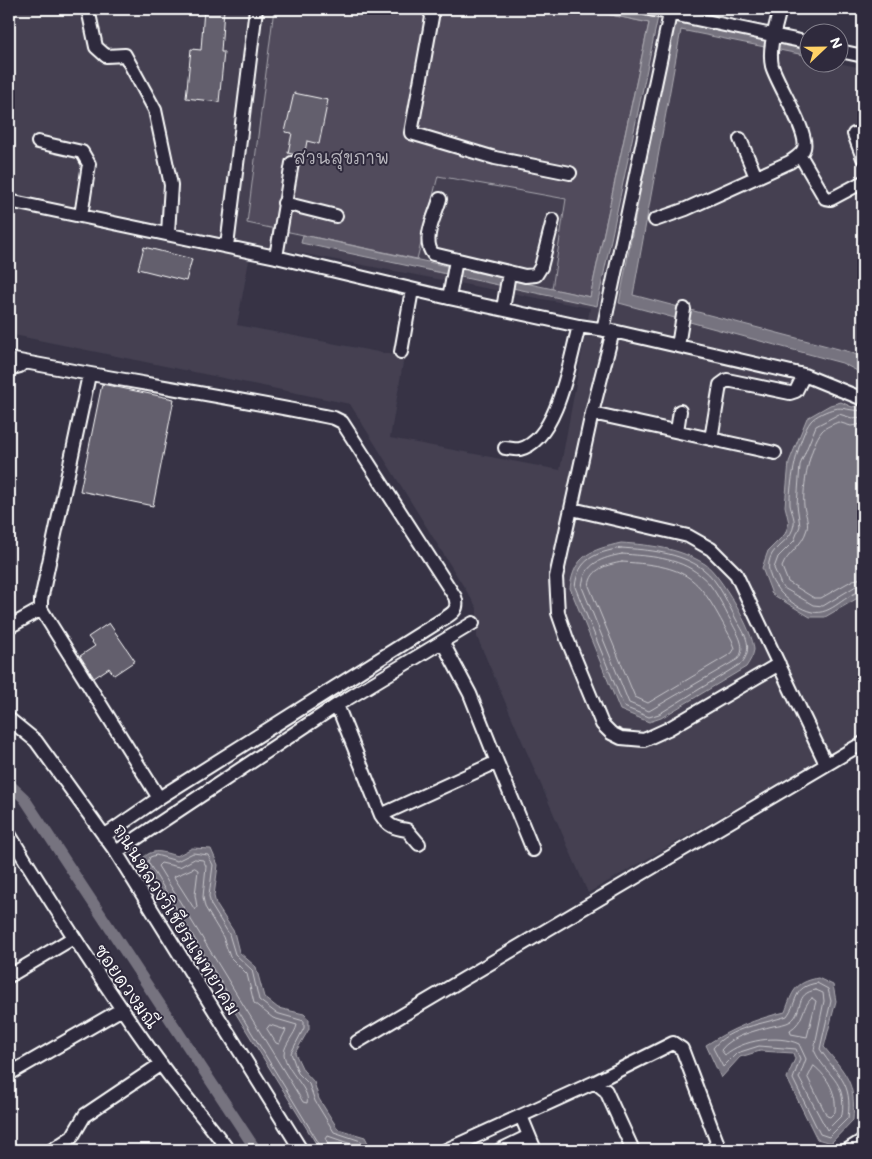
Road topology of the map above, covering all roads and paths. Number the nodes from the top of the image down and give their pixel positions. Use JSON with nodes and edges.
{"nodes":[{"id":1,"x":88,"y":9,"type":"edge"},
{"id":2,"x":256,"y":9,"type":"edge"},
{"id":3,"x":428,"y":9,"type":"edge"},
{"id":4,"x":649,"y":9,"type":"edge"},
{"id":5,"x":780,"y":9,"type":"edge"},
{"id":6,"x":670,"y":12,"type":"edge"},
{"id":7,"x":774,"y":36,"type":"junction"},
{"id":8,"x":800,"y":42,"type":"edge"},
{"id":9,"x":850,"y":53,"type":"edge"},
{"id":10,"x":863,"y":56,"type":"edge"},
{"id":11,"x":854,"y":134,"type":"dead end"},
{"id":12,"x":740,"y":139,"type":"dead end"},
{"id":13,"x":38,"y":142,"type":"dead end"},
{"id":14,"x":800,"y":155,"type":"junction"},
{"id":15,"x":863,"y":158,"type":"edge"},
{"id":16,"x":292,"y":162,"type":"dead end"},
{"id":17,"x":570,"y":173,"type":"dead end"},
{"id":18,"x":756,"y":177,"type":"junction"},
{"id":19,"x":863,"y":182,"type":"edge"},
{"id":20,"x":440,"y":199,"type":"dead end"},
{"id":21,"x":9,"y":201,"type":"edge"},
{"id":22,"x":284,"y":203,"type":"junction"},
{"id":23,"x":81,"y":216,"type":"junction"},
{"id":24,"x":336,"y":216,"type":"dead end"},
{"id":25,"x":553,"y":220,"type":"dead end"},
{"id":26,"x":655,"y":220,"type":"dead end"},
{"id":27,"x":168,"y":233,"type":"junction"},
{"id":28,"x":227,"y":246,"type":"junction"},
{"id":29,"x":276,"y":257,"type":"junction"},
{"id":30,"x":455,"y":267,"type":"junction"},
{"id":31,"x":508,"y":279,"type":"junction"},
{"id":32,"x":412,"y":290,"type":"junction"},
{"id":33,"x":449,"y":298,"type":"junction"},
{"id":34,"x":684,"y":309,"type":"dead end"},
{"id":35,"x":503,"y":310,"type":"junction"},
{"id":36,"x":579,"y":326,"type":"junction"},
{"id":37,"x":607,"y":327,"type":"junction"},
{"id":38,"x":679,"y":344,"type":"junction"},
{"id":39,"x":401,"y":352,"type":"dead end"},
{"id":40,"x":9,"y":359,"type":"edge"},
{"id":41,"x":23,"y":362,"type":"junction"},
{"id":42,"x":9,"y":369,"type":"edge"},
{"id":43,"x":804,"y":375,"type":"junction"},
{"id":44,"x":89,"y":376,"type":"junction"},
{"id":45,"x":863,"y":399,"type":"edge"},
{"id":46,"x":680,"y":411,"type":"dead end"},
{"id":47,"x":592,"y":413,"type":"junction"},
{"id":48,"x":677,"y":431,"type":"junction"},
{"id":49,"x":711,"y":439,"type":"junction"},
{"id":50,"x":504,"y":448,"type":"dead end"},
{"id":51,"x":776,"y":452,"type":"dead end"},
{"id":52,"x":572,"y":509,"type":"junction"},
{"id":53,"x":41,"y":609,"type":"junction"},
{"id":54,"x":473,"y":623,"type":"dead end"},
{"id":55,"x":9,"y":627,"type":"edge"},
{"id":56,"x":443,"y":643,"type":"junction"},
{"id":57,"x":779,"y":664,"type":"junction"},
{"id":58,"x":337,"y":705,"type":"junction"},
{"id":59,"x":9,"y":720,"type":"edge"},
{"id":60,"x":863,"y":743,"type":"edge"},
{"id":61,"x":498,"y":762,"type":"junction"},
{"id":62,"x":826,"y":764,"type":"junction"},
{"id":63,"x":159,"y":798,"type":"junction"},
{"id":64,"x":381,"y":815,"type":"junction"},
{"id":65,"x":9,"y":834,"type":"edge"},
{"id":66,"x":104,"y":836,"type":"junction"},
{"id":67,"x":419,"y":844,"type":"dead end"},
{"id":68,"x":533,"y":850,"type":"dead end"},
{"id":69,"x":116,"y":852,"type":"junction"},
{"id":70,"x":73,"y":938,"type":"junction"},
{"id":71,"x":9,"y":976,"type":"edge"},
{"id":72,"x":122,"y":1009,"type":"junction"},
{"id":73,"x":357,"y":1042,"type":"dead end"},
{"id":74,"x":160,"y":1064,"type":"junction"},
{"id":75,"x":12,"y":1072,"type":"edge"},
{"id":76,"x":595,"y":1082,"type":"junction"},
{"id":77,"x":521,"y":1116,"type":"junction"},
{"id":78,"x":529,"y":1136,"type":"junction"},
{"id":79,"x":863,"y":1140,"type":"edge"},
{"id":80,"x":224,"y":1149,"type":"edge"},
{"id":81,"x":52,"y":1150,"type":"edge"},
{"id":82,"x":301,"y":1150,"type":"edge"},
{"id":83,"x":446,"y":1150,"type":"edge"},
{"id":84,"x":500,"y":1150,"type":"edge"},
{"id":85,"x":535,"y":1150,"type":"edge"},
{"id":86,"x":633,"y":1150,"type":"edge"},
{"id":87,"x":712,"y":1150,"type":"edge"},
{"id":88,"x":847,"y":1150,"type":"edge"}],
"edges":[{"from":1,"to":27,"type":"street"},
{"from":2,"to":28,"type":"street"},
{"from":3,"to":17,"type":"street"},
{"from":4,"to":6,"type":"street"},
{"from":5,"to":7,"type":"street"},
{"from":6,"to":7,"type":"street"},
{"from":6,"to":37,"type":"street"},
{"from":7,"to":8,"type":"street"},
{"from":7,"to":14,"type":"street"},
{"from":9,"to":10,"type":"street"},
{"from":11,"to":15,"type":"street"},
{"from":12,"to":18,"type":"street"},
{"from":13,"to":23,"type":"street"},
{"from":14,"to":18,"type":"street"},
{"from":14,"to":19,"type":"street"},
{"from":16,"to":22,"type":"street"},
{"from":18,"to":26,"type":"street"},
{"from":20,"to":30,"type":"street"},
{"from":21,"to":23,"type":"street"},
{"from":22,"to":24,"type":"street"},
{"from":22,"to":29,"type":"street"},
{"from":23,"to":27,"type":"street"},
{"from":25,"to":31,"type":"street"},
{"from":27,"to":28,"type":"street"},
{"from":28,"to":29,"type":"street"},
{"from":29,"to":32,"type":"street"},
{"from":30,"to":31,"type":"street"},
{"from":30,"to":33,"type":"street"},
{"from":31,"to":35,"type":"street"},
{"from":32,"to":33,"type":"street"},
{"from":32,"to":39,"type":"street"},
{"from":33,"to":35,"type":"street"},
{"from":34,"to":38,"type":"street"},
{"from":35,"to":36,"type":"street"},
{"from":36,"to":37,"type":"street"},
{"from":36,"to":50,"type":"street"},
{"from":37,"to":38,"type":"street"},
{"from":37,"to":47,"type":"street"},
{"from":38,"to":43,"type":"street"},
{"from":40,"to":41,"type":"street"},
{"from":41,"to":42,"type":"street"},
{"from":41,"to":44,"type":"street"},
{"from":43,"to":45,"type":"street"},
{"from":43,"to":49,"type":"street"},
{"from":44,"to":53,"type":"street"},
{"from":44,"to":63,"type":"street"},
{"from":46,"to":48,"type":"street"},
{"from":47,"to":48,"type":"street"},
{"from":47,"to":52,"type":"street"},
{"from":48,"to":49,"type":"street"},
{"from":49,"to":51,"type":"street"},
{"from":52,"to":57,"type":"street"},
{"from":52,"to":57,"type":"street"},
{"from":53,"to":55,"type":"street"},
{"from":53,"to":63,"type":"street"},
{"from":54,"to":56,"type":"street"},
{"from":56,"to":58,"type":"street"},
{"from":56,"to":61,"type":"street"},
{"from":57,"to":62,"type":"street"},
{"from":58,"to":64,"type":"street"},
{"from":58,"to":69,"type":"street"},
{"from":59,"to":66,"type":"street","name":"ถนนหลวงวิเชียรแพทยาคม"},
{"from":60,"to":62,"type":"street"},
{"from":61,"to":64,"type":"street"},
{"from":61,"to":68,"type":"street"},
{"from":62,"to":73,"type":"street"},
{"from":63,"to":66,"type":"street"},
{"from":64,"to":67,"type":"street"},
{"from":65,"to":70,"type":"street","name":"ซอยดวงมณี"},
{"from":66,"to":69,"type":"street","name":"ถนนหลวงวิเชียรแพทยาคม"},
{"from":69,"to":82,"type":"street","name":"ถนนหลวงวิเชียรแพทยาคม"},
{"from":70,"to":71,"type":"street"},
{"from":70,"to":72,"type":"street","name":"ซอยดวงมณี"},
{"from":72,"to":74,"type":"street","name":"ซอยดวงมณี"},
{"from":72,"to":75,"type":"street"},
{"from":74,"to":80,"type":"street","name":"ซอยดวงมณี"},
{"from":74,"to":81,"type":"street"},
{"from":76,"to":77,"type":"street"},
{"from":76,"to":86,"type":"street"},
{"from":76,"to":87,"type":"street"},
{"from":77,"to":78,"type":"street"},
{"from":77,"to":83,"type":"street"},
{"from":78,"to":84,"type":"street"},
{"from":78,"to":85,"type":"street"},
{"from":79,"to":88,"type":"street"}]}
